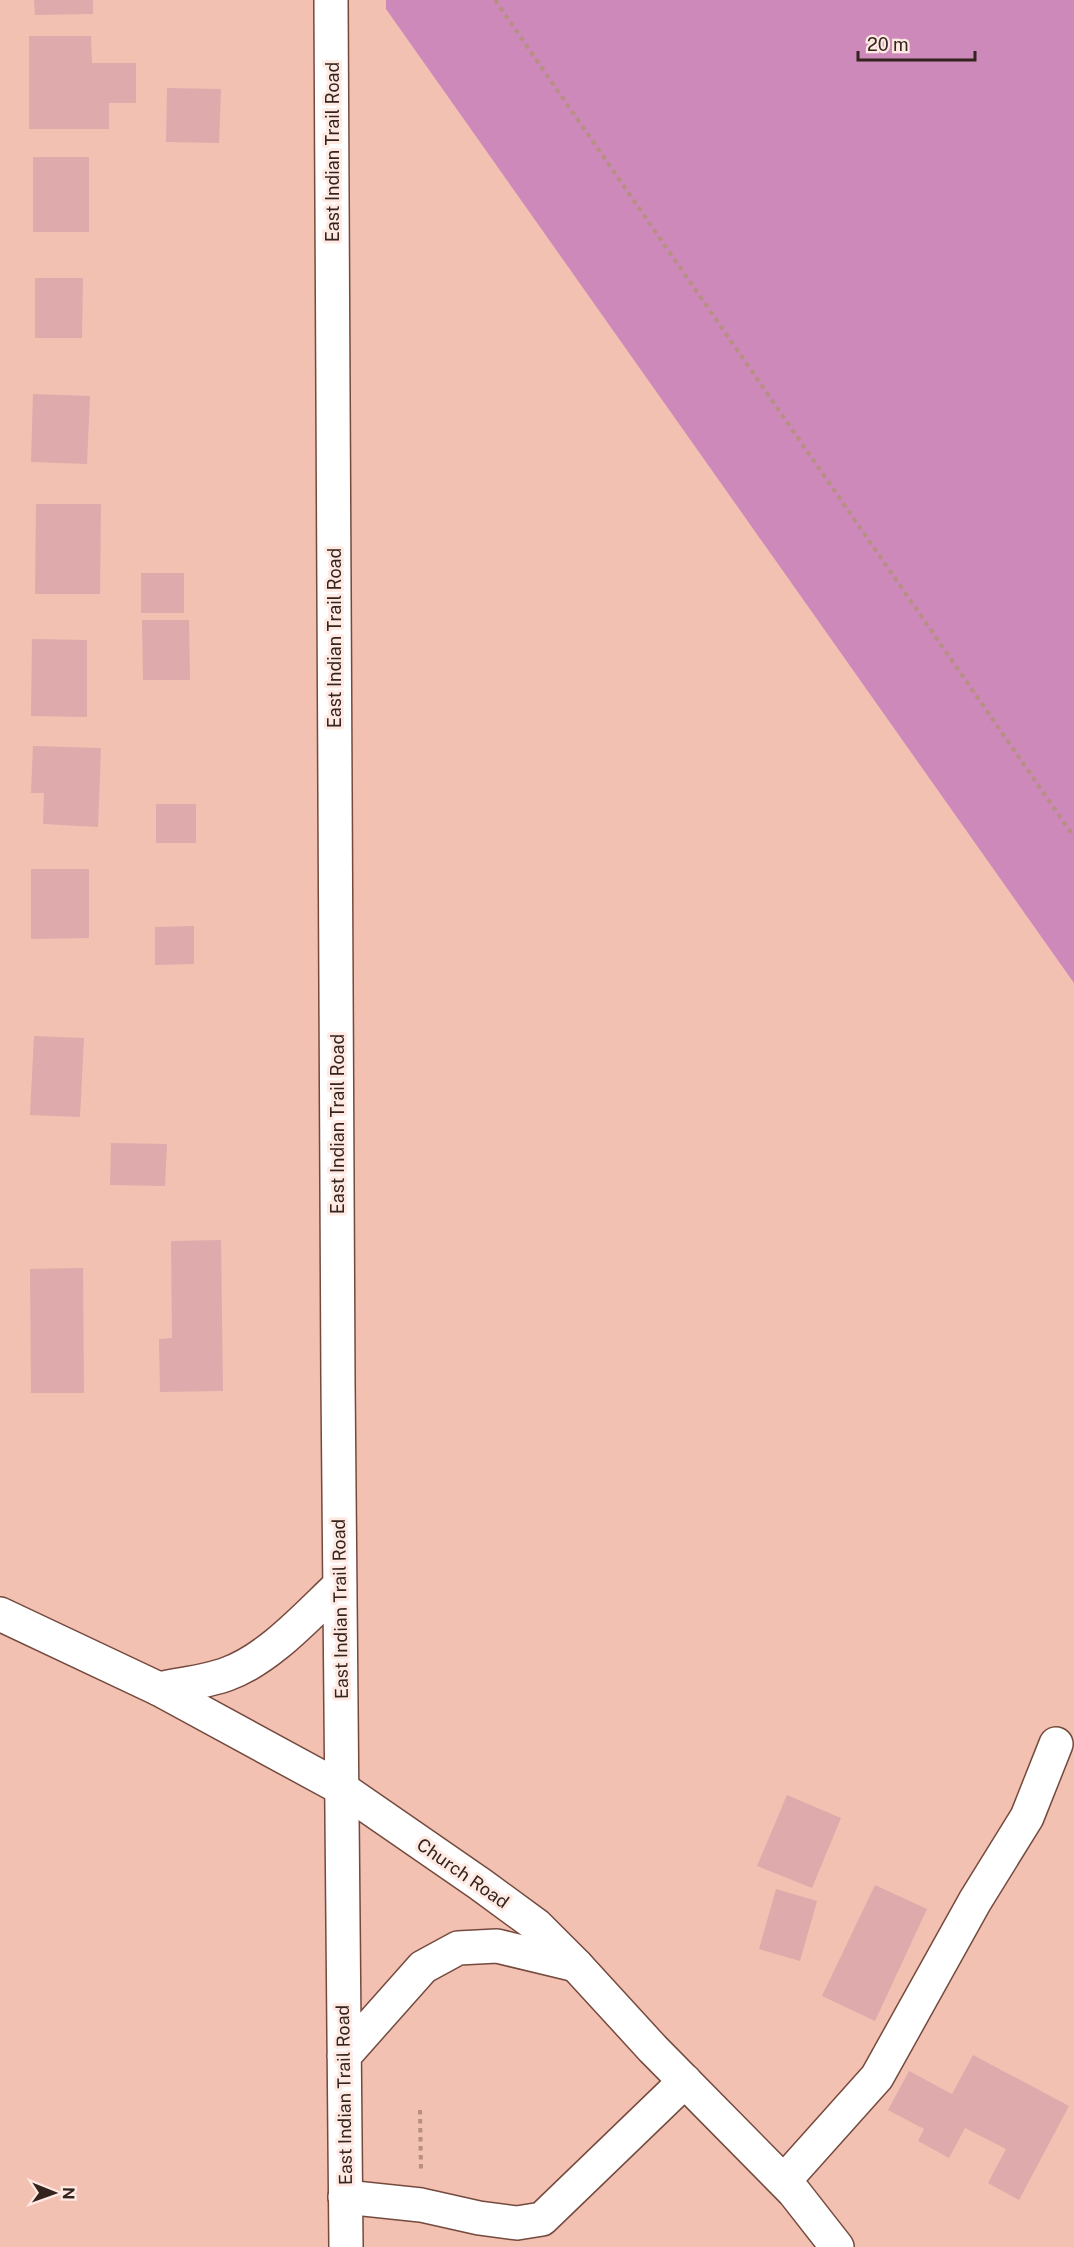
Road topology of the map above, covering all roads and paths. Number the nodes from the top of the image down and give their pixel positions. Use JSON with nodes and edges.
{"nodes":[{"id":1,"x":331,"y":0,"type":"edge"},
{"id":2,"x":495,"y":0,"type":"edge"},
{"id":3,"x":1074,"y":837,"type":"edge"},
{"id":4,"x":340,"y":1586,"type":"junction"},
{"id":5,"x":0,"y":1614,"type":"edge"},
{"id":6,"x":159,"y":1689,"type":"junction"},
{"id":7,"x":1056,"y":1744,"type":"dead end"},
{"id":8,"x":341,"y":1788,"type":"junction"},
{"id":9,"x":576,"y":1965,"type":"junction"},
{"id":10,"x":344,"y":2056,"type":"junction"},
{"id":11,"x":685,"y":2081,"type":"junction"},
{"id":12,"x":784,"y":2181,"type":"junction"},
{"id":13,"x":345,"y":2197,"type":"junction"},
{"id":14,"x":346,"y":2247,"type":"edge"},
{"id":15,"x":837,"y":2247,"type":"edge"}],
"edges":[{"from":1,"to":4,"type":"main road","name":"East Indian Trail Road"},
{"from":2,"to":3,"type":"path"},
{"from":4,"to":6,"type":"main road"},
{"from":4,"to":8,"type":"main road","name":"East Indian Trail Road"},
{"from":5,"to":6,"type":"main road","name":"Church Road"},
{"from":6,"to":8,"type":"main road","name":"Church Road"},
{"from":7,"to":12,"type":"main road"},
{"from":8,"to":9,"type":"main road","name":"Church Road"},
{"from":8,"to":10,"type":"main road","name":"East Indian Trail Road"},
{"from":9,"to":10,"type":"main road"},
{"from":9,"to":11,"type":"main road","name":"Church Road"},
{"from":10,"to":13,"type":"main road","name":"East Indian Trail Road"},
{"from":11,"to":12,"type":"main road","name":"Church Road"},
{"from":11,"to":13,"type":"main road"},
{"from":12,"to":15,"type":"main road","name":"Church Road"},
{"from":13,"to":14,"type":"main road","name":"East Indian Trail Road"}]}
